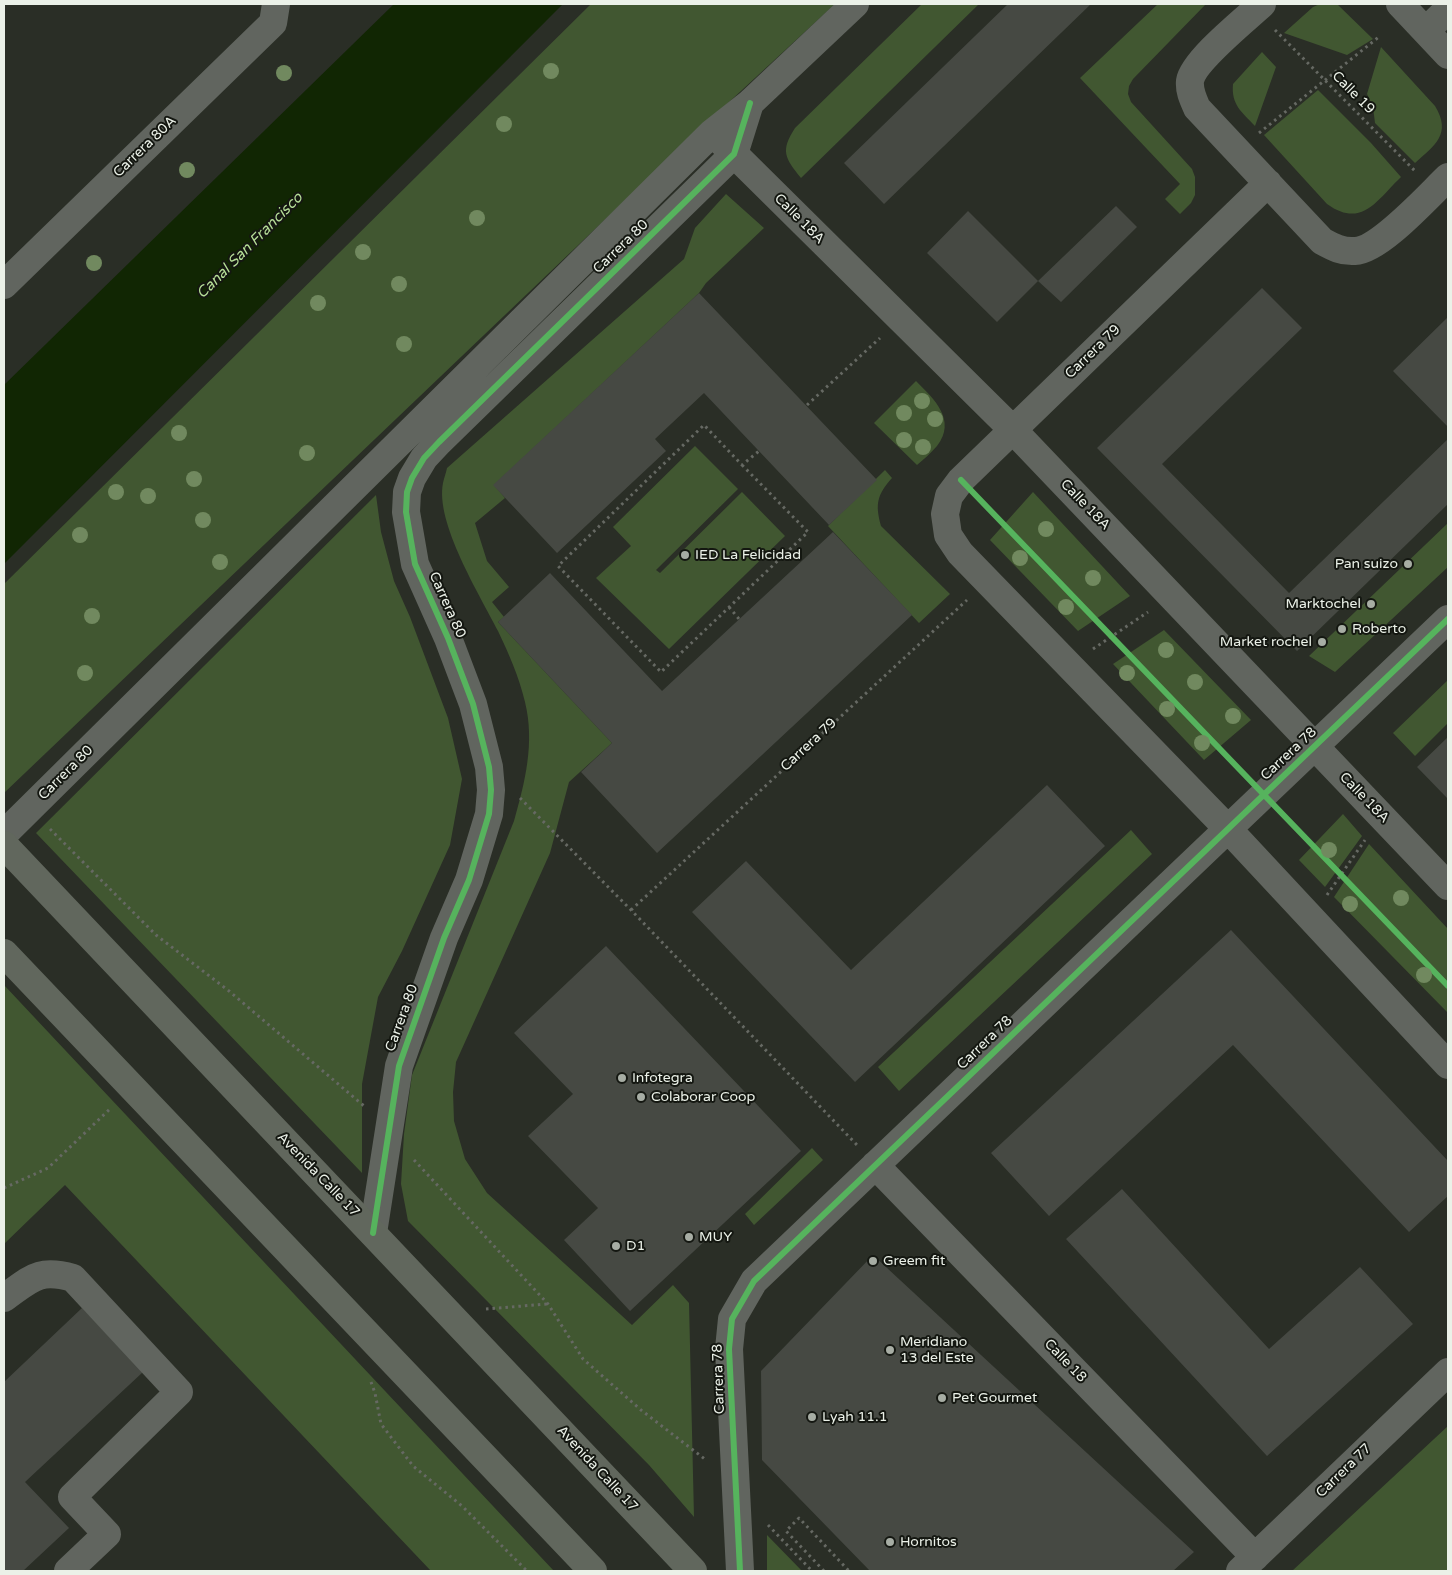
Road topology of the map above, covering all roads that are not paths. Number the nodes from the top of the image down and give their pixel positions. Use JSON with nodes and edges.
{"nodes":[{"id":1,"x":276,"y":4,"type":"edge"},
{"id":2,"x":854,"y":4,"type":"edge"},
{"id":3,"x":1400,"y":4,"type":"edge"},
{"id":4,"x":1448,"y":10,"type":"edge"},
{"id":5,"x":1265,"y":14,"type":"edge"},
{"id":6,"x":1426,"y":31,"type":"junction"},
{"id":7,"x":1448,"y":55,"type":"edge"},
{"id":8,"x":750,"y":103,"type":"junction"},
{"id":9,"x":712,"y":133,"type":"junction"},
{"id":10,"x":734,"y":154,"type":"junction"},
{"id":11,"x":1448,"y":177,"type":"edge"},
{"id":12,"x":1268,"y":183,"type":"junction"},
{"id":13,"x":4,"y":285,"type":"edge"},
{"id":14,"x":1013,"y":430,"type":"junction"},
{"id":15,"x":1448,"y":619,"type":"edge"},
{"id":16,"x":1315,"y":746,"type":"junction"},
{"id":17,"x":1228,"y":829,"type":"junction"},
{"id":18,"x":4,"y":834,"type":"edge"},
{"id":19,"x":4,"y":845,"type":"edge"},
{"id":20,"x":1448,"y":886,"type":"edge"},
{"id":21,"x":4,"y":953,"type":"edge"},
{"id":22,"x":1448,"y":1065,"type":"edge"},
{"id":23,"x":866,"y":1155,"type":"junction"},
{"id":24,"x":373,"y":1232,"type":"junction"},
{"id":25,"x":4,"y":1298,"type":"edge"},
{"id":26,"x":1448,"y":1372,"type":"edge"},
{"id":27,"x":1248,"y":1564,"type":"edge"},
{"id":28,"x":68,"y":1571,"type":"edge"},
{"id":29,"x":593,"y":1571,"type":"edge"},
{"id":30,"x":693,"y":1571,"type":"edge"},
{"id":31,"x":740,"y":1571,"type":"edge"}],
"edges":[{"from":1,"to":13,"type":"street","name":"Carrera 80A"},
{"from":2,"to":8,"type":"street","name":"Carrera 80"},
{"from":3,"to":6,"type":"street"},
{"from":4,"to":6,"type":"street"},
{"from":5,"to":12,"type":"street"},
{"from":6,"to":7,"type":"street"},
{"from":8,"to":9,"type":"street","name":"Carrera 80"},
{"from":8,"to":10,"type":"street","name":"Carrera 80"},
{"from":9,"to":10,"type":"street","name":"Calle 18A"},
{"from":9,"to":18,"type":"street","name":"Carrera 80"},
{"from":10,"to":14,"type":"street","name":"Calle 18A"},
{"from":10,"to":24,"type":"street","name":"Carrera 80"},
{"from":11,"to":12,"type":"street"},
{"from":12,"to":14,"type":"street","name":"Carrera 79"},
{"from":14,"to":16,"type":"street","name":"Calle 18A"},
{"from":14,"to":17,"type":"street","name":"Carrera 79"},
{"from":15,"to":16,"type":"street","name":"Carrera 78"},
{"from":16,"to":17,"type":"street","name":"Carrera 78"},
{"from":16,"to":20,"type":"street","name":"Calle 18A"},
{"from":17,"to":22,"type":"street"},
{"from":17,"to":23,"type":"street","name":"Carrera 78"},
{"from":19,"to":24,"type":"main road","name":"Avenida Calle 17"},
{"from":21,"to":29,"type":"main road"},
{"from":23,"to":27,"type":"street","name":"Calle 18"},
{"from":23,"to":31,"type":"street","name":"Carrera 78"},
{"from":24,"to":30,"type":"main road","name":"Avenida Calle 17"},
{"from":25,"to":28,"type":"street"},
{"from":26,"to":27,"type":"street","name":"Carrera 77"}]}
